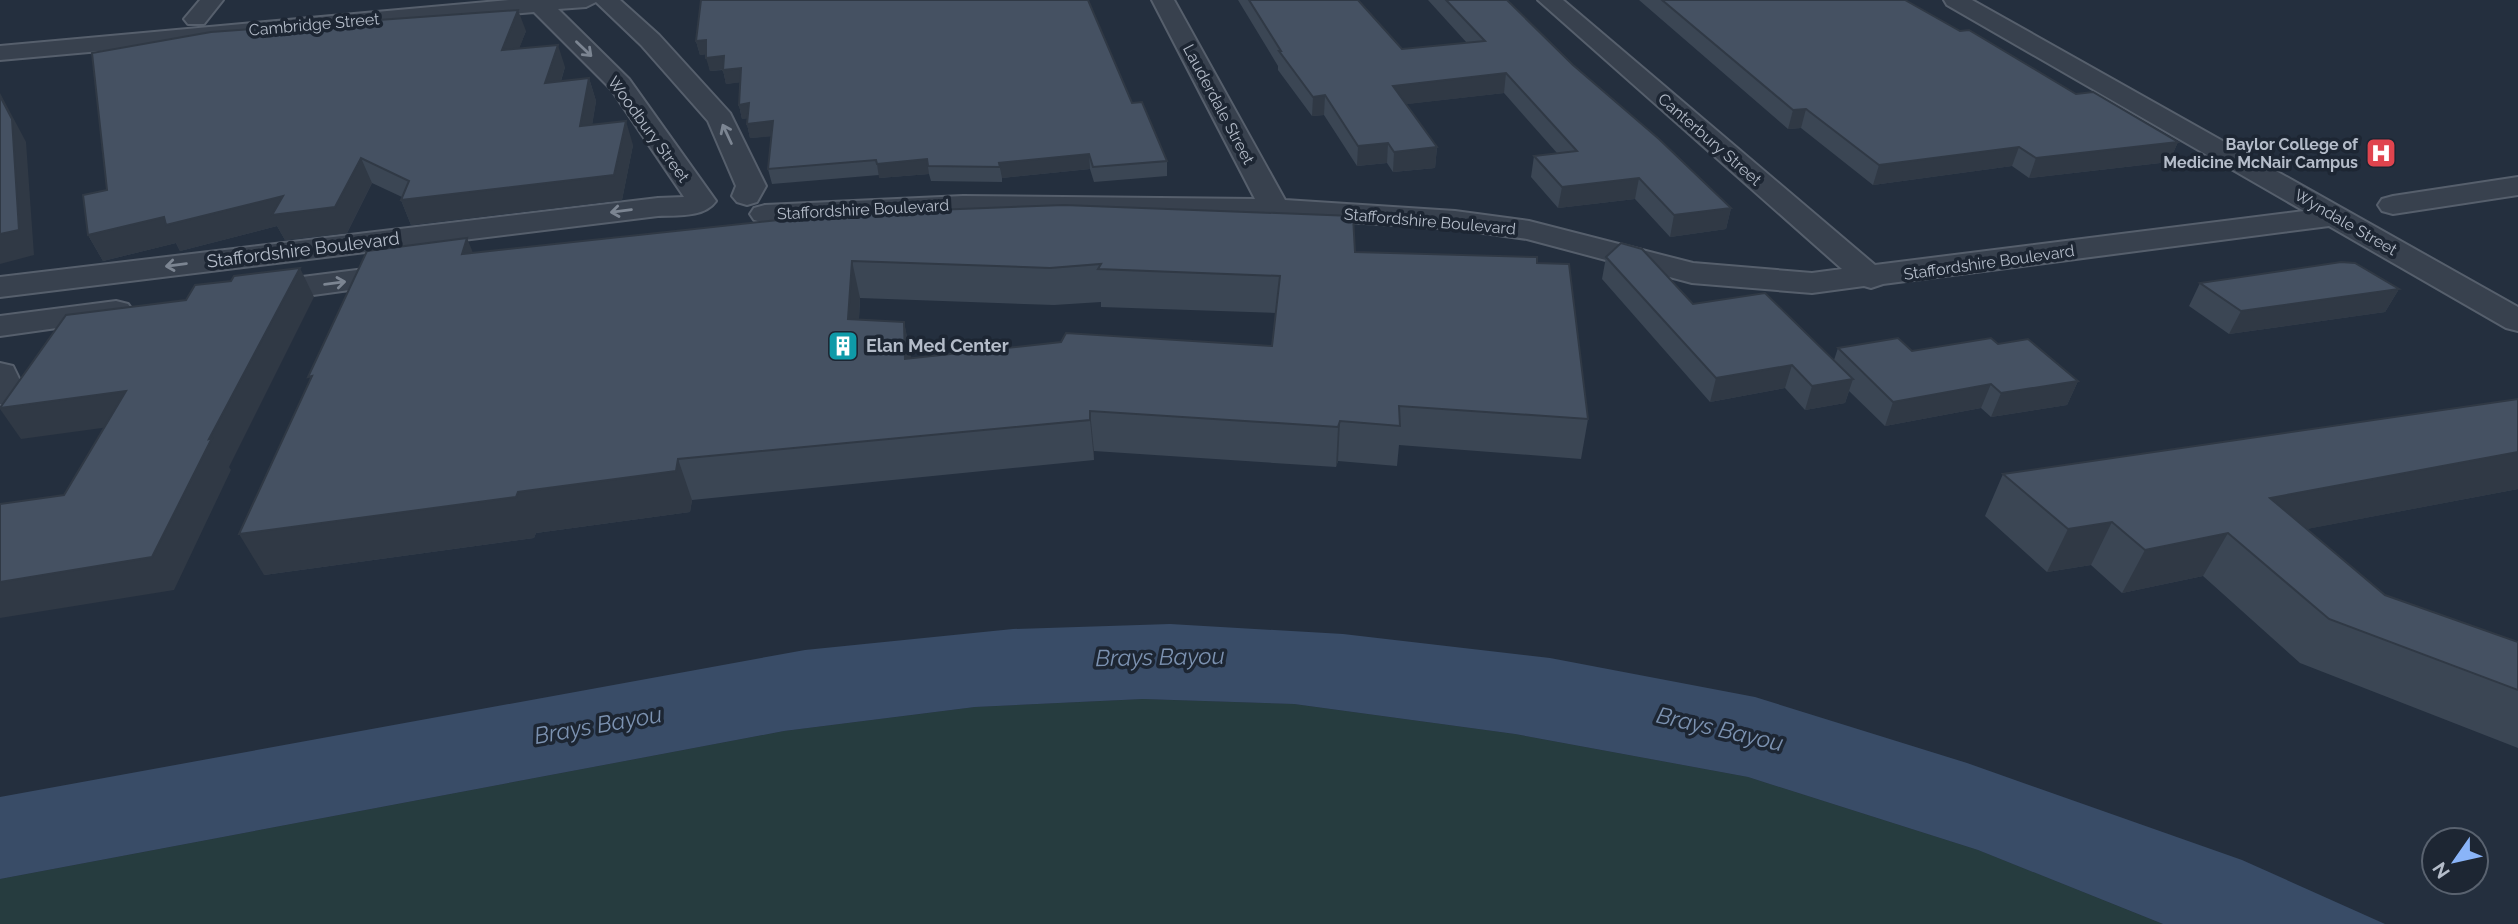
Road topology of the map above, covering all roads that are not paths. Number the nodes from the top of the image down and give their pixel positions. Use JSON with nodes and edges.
{"nodes":[{"id":1,"x":212,"y":0,"type":"edge"},
{"id":2,"x":414,"y":0,"type":"edge"},
{"id":3,"x":586,"y":0,"type":"edge"},
{"id":4,"x":606,"y":0,"type":"edge"},
{"id":5,"x":1163,"y":0,"type":"edge"},
{"id":6,"x":1549,"y":0,"type":"edge"},
{"id":7,"x":1955,"y":0,"type":"edge"},
{"id":8,"x":538,"y":2,"type":"edge"},
{"id":9,"x":197,"y":19,"type":"junction"},
{"id":10,"x":0,"y":38,"type":"edge"},
{"id":11,"x":0,"y":53,"type":"edge"},
{"id":12,"x":2518,"y":186,"type":"edge"},
{"id":13,"x":756,"y":205,"type":"junction"},
{"id":14,"x":2393,"y":205,"type":"dead end"},
{"id":15,"x":1275,"y":208,"type":"junction"},
{"id":16,"x":2336,"y":216,"type":"junction"},
{"id":17,"x":688,"y":219,"type":"junction"},
{"id":18,"x":738,"y":232,"type":"edge"},
{"id":19,"x":428,"y":271,"type":"edge"},
{"id":20,"x":1871,"y":278,"type":"junction"},
{"id":21,"x":0,"y":287,"type":"edge"},
{"id":22,"x":223,"y":297,"type":"edge"},
{"id":23,"x":141,"y":308,"type":"edge"},
{"id":24,"x":86,"y":315,"type":"junction"},
{"id":25,"x":2518,"y":321,"type":"edge"},
{"id":26,"x":0,"y":326,"type":"edge"},
{"id":27,"x":17,"y":382,"type":"edge"}],
"edges":[{"from":1,"to":9,"type":"street"},
{"from":2,"to":9,"type":"street","name":"Cambridge Street"},
{"from":3,"to":8,"type":"street","name":"Cambridge Street"},
{"from":13,"to":4,"type":"street","one_way":true},
{"from":5,"to":15,"type":"street","name":"Lauderdale Street"},
{"from":6,"to":20,"type":"street","name":"Canterbury Street"},
{"from":7,"to":16,"type":"street","name":"Wyndale Street"},
{"from":8,"to":11,"type":"street","name":"Cambridge Street"},
{"from":8,"to":17,"type":"street","name":"Woodbury Street","one_way":true},
{"from":9,"to":10,"type":"street","name":"Cambridge Street"},
{"from":12,"to":14,"type":"street"},
{"from":13,"to":15,"type":"street","name":"Staffordshire Boulevard"},
{"from":13,"to":17,"type":"street","name":"Staffordshire Boulevard"},
{"from":13,"to":18,"type":"street"},
{"from":15,"to":20,"type":"street","name":"Staffordshire Boulevard"},
{"from":16,"to":20,"type":"street","name":"Staffordshire Boulevard"},
{"from":16,"to":25,"type":"street","name":"Wyndale Street"},
{"from":17,"to":21,"type":"street","name":"Staffordshire Boulevard","one_way":true},
{"from":22,"to":19,"type":"street","name":"Staffordshire Boulevard","one_way":true},
{"from":23,"to":24,"type":"street"},
{"from":24,"to":26,"type":"street"},
{"from":24,"to":27,"type":"street"}]}
